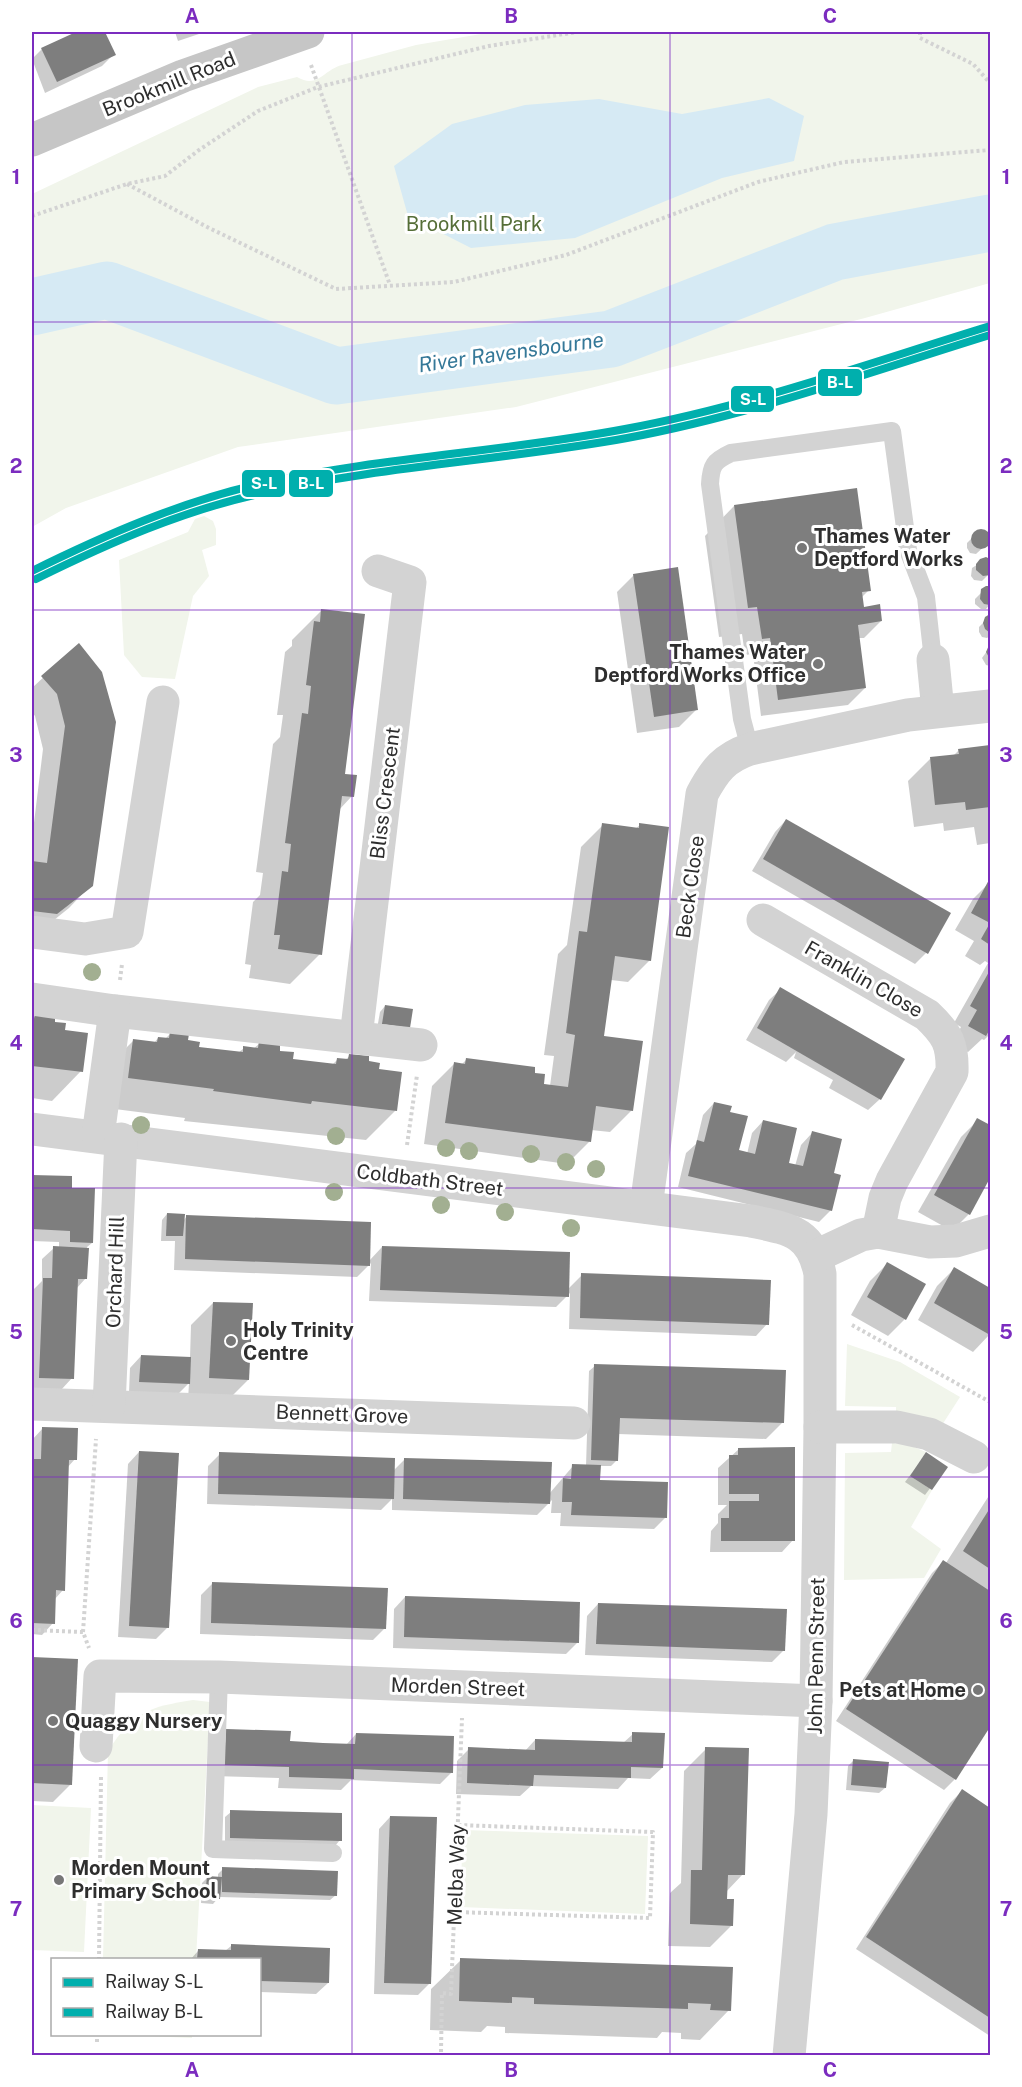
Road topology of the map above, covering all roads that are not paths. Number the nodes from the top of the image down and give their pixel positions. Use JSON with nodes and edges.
{"nodes":[{"id":1,"x":308,"y":32,"type":"edge"},
{"id":2,"x":32,"y":140,"type":"edge"},
{"id":3,"x":378,"y":571,"type":"dead end"},
{"id":4,"x":933,"y":660,"type":"joint"},
{"id":5,"x":163,"y":702,"type":"dead end"},
{"id":6,"x":990,"y":706,"type":"edge"},
{"id":7,"x":923,"y":713,"type":"junction"},
{"id":8,"x":750,"y":749,"type":"junction"},
{"id":9,"x":763,"y":920,"type":"dead end"},
{"id":10,"x":32,"y":933,"type":"edge"},
{"id":11,"x":32,"y":999,"type":"edge"},
{"id":12,"x":115,"y":1011,"type":"junction"},
{"id":13,"x":356,"y":1037,"type":"junction"},
{"id":14,"x":421,"y":1045,"type":"road end"},
{"id":15,"x":32,"y":1129,"type":"edge"},
{"id":16,"x":109,"y":1137,"type":"junction"},
{"id":17,"x":646,"y":1207,"type":"junction"},
{"id":18,"x":990,"y":1231,"type":"edge"},
{"id":19,"x":879,"y":1232,"type":"junction"},
{"id":20,"x":816,"y":1256,"type":"junction"},
{"id":21,"x":32,"y":1404,"type":"edge"},
{"id":22,"x":104,"y":1406,"type":"junction"},
{"id":23,"x":574,"y":1423,"type":"dead end"},
{"id":24,"x":820,"y":1427,"type":"junction"},
{"id":25,"x":975,"y":1457,"type":"dead end"},
{"id":26,"x":219,"y":1677,"type":"junction"},
{"id":27,"x":816,"y":1701,"type":"junction"},
{"id":28,"x":96,"y":1746,"type":"road end"},
{"id":29,"x":333,"y":1853,"type":"dead end"},
{"id":30,"x":789,"y":2055,"type":"edge"}],
"edges":[{"from":1,"to":2,"type":"main road","name":"Brookmill Road"},
{"from":3,"to":13,"type":"street","name":"Bliss Crescent"},
{"from":4,"to":7,"type":"street"},
{"from":4,"to":8,"type":"lane"},
{"from":5,"to":10,"type":"street"},
{"from":6,"to":7,"type":"street","name":"Beck Close"},
{"from":7,"to":8,"type":"street","name":"Beck Close"},
{"from":8,"to":17,"type":"street","name":"Beck Close"},
{"from":9,"to":19,"type":"street","name":"Franklin Close"},
{"from":11,"to":12,"type":"street"},
{"from":12,"to":13,"type":"street"},
{"from":12,"to":16,"type":"street"},
{"from":13,"to":14,"type":"street"},
{"from":15,"to":16,"type":"street","name":"Coldbath Street"},
{"from":16,"to":17,"type":"street","name":"Coldbath Street"},
{"from":16,"to":22,"type":"street","name":"Orchard Hill"},
{"from":17,"to":20,"type":"street","name":"Coldbath Street"},
{"from":18,"to":19,"type":"street"},
{"from":19,"to":20,"type":"street"},
{"from":20,"to":24,"type":"street","name":"John Penn Street"},
{"from":21,"to":22,"type":"street","name":"Bennett Grove"},
{"from":22,"to":23,"type":"street","name":"Bennett Grove"},
{"from":24,"to":25,"type":"street"},
{"from":24,"to":27,"type":"street","name":"John Penn Street"},
{"from":26,"to":27,"type":"street","name":"Morden Street"},
{"from":26,"to":28,"type":"street","name":"Morden Street"},
{"from":26,"to":29,"type":"lane"},
{"from":27,"to":30,"type":"street","name":"John Penn Street"}]}
